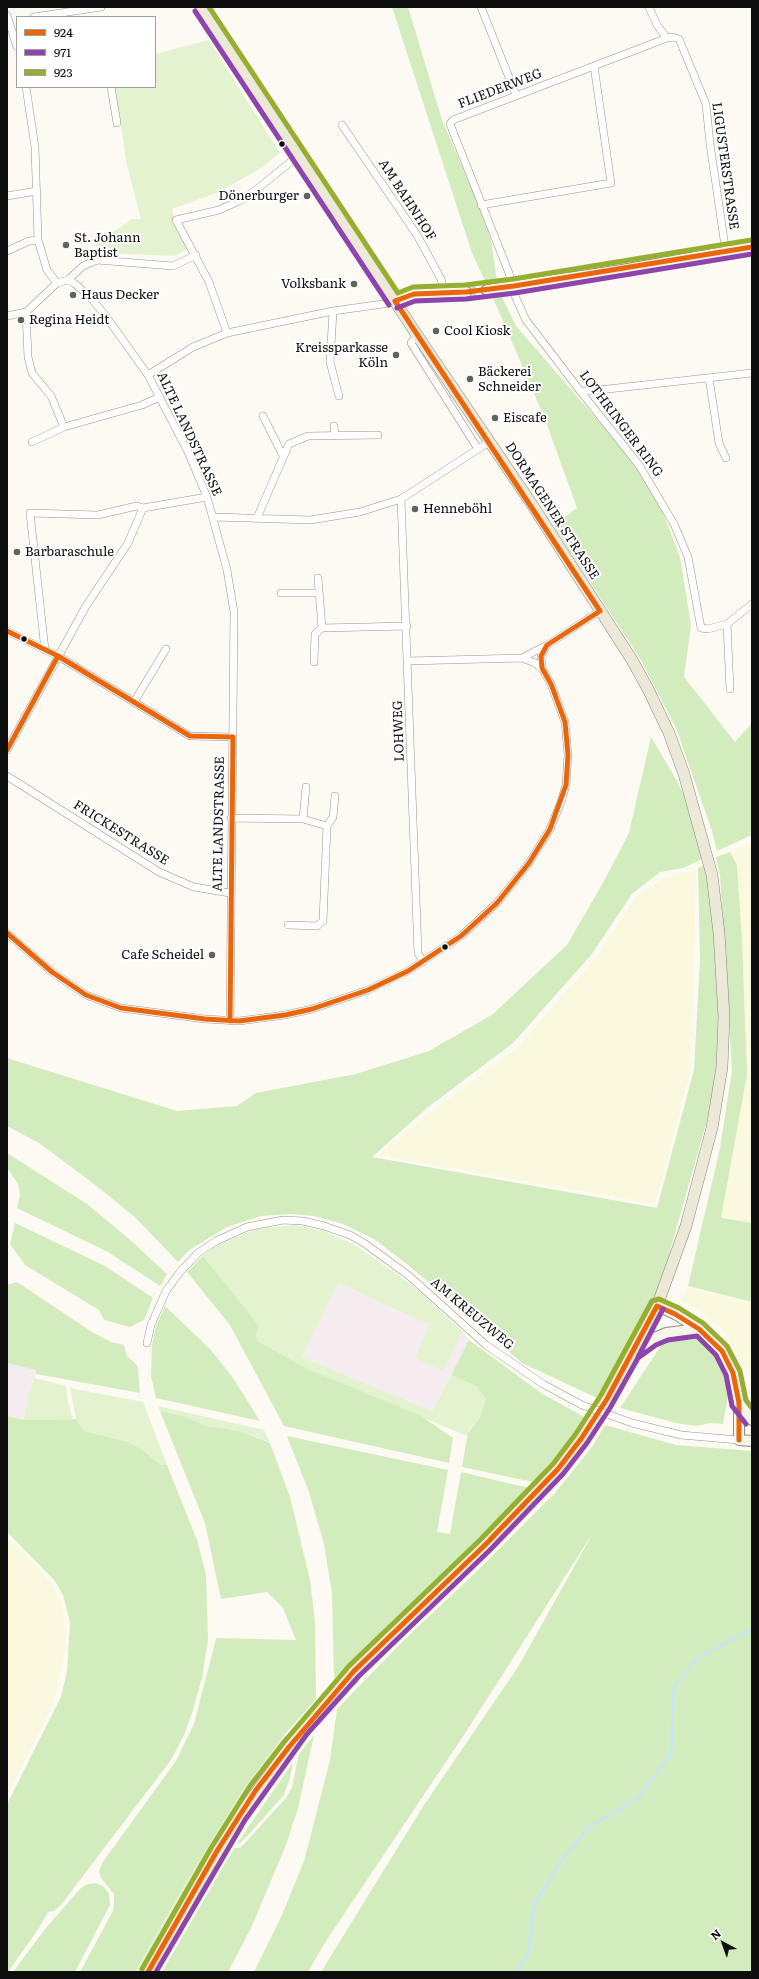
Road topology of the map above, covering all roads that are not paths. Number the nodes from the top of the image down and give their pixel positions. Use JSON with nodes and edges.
{"nodes":[{"id":1,"x":101,"y":7,"type":"edge"},
{"id":2,"x":201,"y":7,"type":"edge"},
{"id":3,"x":481,"y":7,"type":"edge"},
{"id":4,"x":649,"y":7,"type":"edge"},
{"id":5,"x":93,"y":9,"type":"junction"},
{"id":6,"x":41,"y":16,"type":"edge"},
{"id":7,"x":95,"y":16,"type":"edge"},
{"id":8,"x":11,"y":18,"type":"edge"},
{"id":9,"x":666,"y":38,"type":"junction"},
{"id":10,"x":679,"y":39,"type":"joint"},
{"id":11,"x":16,"y":42,"type":"edge"},
{"id":12,"x":594,"y":66,"type":"junction"},
{"id":13,"x":26,"y":88,"type":"edge"},
{"id":14,"x":111,"y":88,"type":"edge"},
{"id":15,"x":516,"y":95,"type":"junction"},
{"id":16,"x":116,"y":123,"type":"dead end"},
{"id":17,"x":342,"y":125,"type":"dead end"},
{"id":18,"x":299,"y":156,"type":"junction"},
{"id":19,"x":37,"y":191,"type":"junction"},
{"id":20,"x":7,"y":196,"type":"edge"},
{"id":21,"x":481,"y":205,"type":"junction"},
{"id":22,"x":38,"y":240,"type":"junction"},
{"id":23,"x":752,"y":247,"type":"edge"},
{"id":24,"x":7,"y":251,"type":"edge"},
{"id":25,"x":726,"y":253,"type":"junction"},
{"id":26,"x":196,"y":255,"type":"junction"},
{"id":27,"x":68,"y":280,"type":"junction"},
{"id":28,"x":57,"y":283,"type":"junction"},
{"id":29,"x":514,"y":286,"type":"junction"},
{"id":30,"x":487,"y":290,"type":"tunnel mouth"},
{"id":31,"x":466,"y":292,"type":"tunnel mouth"},
{"id":32,"x":445,"y":293,"type":"junction"},
{"id":33,"x":395,"y":301,"type":"junction"},
{"id":34,"x":333,"y":311,"type":"junction"},
{"id":35,"x":26,"y":312,"type":"junction"},
{"id":36,"x":7,"y":316,"type":"edge"},
{"id":37,"x":227,"y":334,"type":"junction"},
{"id":38,"x":417,"y":335,"type":"junction"},
{"id":39,"x":752,"y":373,"type":"edge"},
{"id":40,"x":148,"y":375,"type":"junction"},
{"id":41,"x":709,"y":378,"type":"junction"},
{"id":42,"x":581,"y":392,"type":"junction"},
{"id":43,"x":339,"y":396,"type":"dead end"},
{"id":44,"x":160,"y":397,"type":"junction"},
{"id":45,"x":263,"y":416,"type":"dead end"},
{"id":46,"x":334,"y":426,"type":"dead end"},
{"id":47,"x":64,"y":427,"type":"junction"},
{"id":48,"x":378,"y":435,"type":"dead end"},
{"id":49,"x":335,"y":436,"type":"junction"},
{"id":50,"x":32,"y":442,"type":"dead end"},
{"id":51,"x":489,"y":442,"type":"junction"},
{"id":52,"x":478,"y":449,"type":"junction"},
{"id":53,"x":283,"y":456,"type":"junction"},
{"id":54,"x":726,"y":458,"type":"dead end"},
{"id":55,"x":207,"y":498,"type":"junction"},
{"id":56,"x":401,"y":498,"type":"junction"},
{"id":57,"x":142,"y":508,"type":"junction"},
{"id":58,"x":214,"y":517,"type":"junction"},
{"id":59,"x":257,"y":518,"type":"junction"},
{"id":60,"x":318,"y":578,"type":"dead end"},
{"id":61,"x":318,"y":593,"type":"junction"},
{"id":62,"x":281,"y":594,"type":"dead end"},
{"id":63,"x":752,"y":604,"type":"edge"},
{"id":64,"x":600,"y":610,"type":"junction"},
{"id":65,"x":727,"y":624,"type":"junction"},
{"id":66,"x":407,"y":626,"type":"junction"},
{"id":67,"x":322,"y":628,"type":"junction"},
{"id":68,"x":7,"y":631,"type":"edge"},
{"id":69,"x":548,"y":645,"type":"junction"},
{"id":70,"x":166,"y":649,"type":"dead end"},
{"id":71,"x":46,"y":650,"type":"junction"},
{"id":72,"x":58,"y":656,"type":"junction"},
{"id":73,"x":522,"y":658,"type":"junction"},
{"id":74,"x":408,"y":661,"type":"junction"},
{"id":75,"x":314,"y":662,"type":"dead end"},
{"id":76,"x":544,"y":671,"type":"junction"},
{"id":77,"x":730,"y":689,"type":"dead end"},
{"id":78,"x":134,"y":702,"type":"junction"},
{"id":79,"x":233,"y":737,"type":"junction"},
{"id":80,"x":7,"y":750,"type":"edge"},
{"id":81,"x":7,"y":776,"type":"edge"},
{"id":82,"x":306,"y":787,"type":"dead end"},
{"id":83,"x":336,"y":796,"type":"dead end"},
{"id":84,"x":231,"y":818,"type":"junction"},
{"id":85,"x":303,"y":819,"type":"junction"},
{"id":86,"x":327,"y":826,"type":"junction"},
{"id":87,"x":230,"y":893,"type":"junction"},
{"id":88,"x":288,"y":925,"type":"dead end"},
{"id":89,"x":7,"y":933,"type":"edge"},
{"id":90,"x":423,"y":962,"type":"junction"},
{"id":91,"x":230,"y":1021,"type":"junction"},
{"id":92,"x":657,"y":1306,"type":"junction"},
{"id":93,"x":699,"y":1329,"type":"junction"},
{"id":94,"x":147,"y":1343,"type":"dead end"},
{"id":95,"x":633,"y":1353,"type":"junction"},
{"id":96,"x":739,"y":1403,"type":"junction"},
{"id":97,"x":752,"y":1420,"type":"edge"},
{"id":98,"x":739,"y":1440,"type":"junction"},
{"id":99,"x":752,"y":1441,"type":"edge"},
{"id":100,"x":148,"y":1972,"type":"edge"}],
"edges":[{"from":1,"to":5,"type":"street"},
{"from":2,"to":18,"type":"main road","name":"DORMAGENER STRASSE"},
{"from":3,"to":15,"type":"street"},
{"from":4,"to":9,"type":"street"},
{"from":5,"to":6,"type":"street"},
{"from":5,"to":7,"type":"street"},
{"from":8,"to":11,"type":"street"},
{"from":9,"to":10,"type":"street","name":"FLIEDERWEG"},
{"from":9,"to":12,"type":"street","name":"FLIEDERWEG"},
{"from":10,"to":25,"type":"street","name":"LIGUSTERSTRASSE"},
{"from":12,"to":15,"type":"street","name":"FLIEDERWEG"},
{"from":12,"to":21,"type":"street"},
{"from":13,"to":19,"type":"street"},
{"from":14,"to":16,"type":"street"},
{"from":15,"to":21,"type":"street","name":"FLIEDERWEG"},
{"from":17,"to":32,"type":"street","name":"AM BAHNHOF"},
{"from":18,"to":26,"type":"street"},
{"from":18,"to":33,"type":"main road","name":"DORMAGENER STRASSE"},
{"from":19,"to":20,"type":"street"},
{"from":19,"to":22,"type":"street"},
{"from":21,"to":29,"type":"street","name":"FLIEDERWEG"},
{"from":22,"to":24,"type":"street"},
{"from":22,"to":28,"type":"street"},
{"from":23,"to":25,"type":"main road"},
{"from":25,"to":29,"type":"main road"},
{"from":26,"to":27,"type":"street"},
{"from":26,"to":37,"type":"street"},
{"from":27,"to":28,"type":"street"},
{"from":27,"to":40,"type":"street","name":"ALTE LANDSTRASSE"},
{"from":28,"to":35,"type":"street"},
{"from":29,"to":30,"type":"main road"},
{"from":29,"to":42,"type":"street","name":"LOTHRINGER RING"},
{"from":31,"to":32,"type":"main road"},
{"from":32,"to":33,"type":"main road"},
{"from":33,"to":34,"type":"street"},
{"from":33,"to":38,"type":"main road","name":"DORMAGENER STRASSE"},
{"from":34,"to":37,"type":"street"},
{"from":34,"to":43,"type":"street"},
{"from":35,"to":36,"type":"street"},
{"from":35,"to":47,"type":"street"},
{"from":37,"to":40,"type":"street"},
{"from":38,"to":51,"type":"main road","name":"DORMAGENER STRASSE"},
{"from":38,"to":52,"type":"street"},
{"from":39,"to":41,"type":"street"},
{"from":40,"to":44,"type":"street","name":"ALTE LANDSTRASSE"},
{"from":41,"to":42,"type":"street"},
{"from":41,"to":54,"type":"street"},
{"from":42,"to":65,"type":"street","name":"LOTHRINGER RING"},
{"from":44,"to":47,"type":"street"},
{"from":44,"to":55,"type":"street","name":"ALTE LANDSTRASSE"},
{"from":45,"to":53,"type":"street"},
{"from":46,"to":49,"type":"street"},
{"from":47,"to":50,"type":"street"},
{"from":48,"to":49,"type":"street"},
{"from":49,"to":53,"type":"street"},
{"from":51,"to":52,"type":"street"},
{"from":51,"to":64,"type":"main road","name":"DORMAGENER STRASSE"},
{"from":52,"to":56,"type":"street"},
{"from":53,"to":59,"type":"street"},
{"from":55,"to":57,"type":"street"},
{"from":55,"to":58,"type":"street","name":"ALTE LANDSTRASSE"},
{"from":56,"to":59,"type":"street"},
{"from":56,"to":66,"type":"street","name":"LOHWEG"},
{"from":57,"to":71,"type":"street"},
{"from":57,"to":72,"type":"street"},
{"from":58,"to":59,"type":"street"},
{"from":58,"to":79,"type":"street","name":"ALTE LANDSTRASSE"},
{"from":60,"to":61,"type":"street"},
{"from":61,"to":62,"type":"street"},
{"from":61,"to":67,"type":"street"},
{"from":63,"to":65,"type":"street","name":"LOTHRINGER RING"},
{"from":64,"to":69,"type":"street"},
{"from":64,"to":92,"type":"main road","name":"DORMAGENER STRASSE"},
{"from":65,"to":77,"type":"street"},
{"from":66,"to":67,"type":"street"},
{"from":66,"to":74,"type":"street","name":"LOHWEG"},
{"from":67,"to":75,"type":"street"},
{"from":68,"to":71,"type":"street"},
{"from":69,"to":73,"type":"street"},
{"from":69,"to":76,"type":"street"},
{"from":70,"to":78,"type":"street"},
{"from":71,"to":72,"type":"street"},
{"from":72,"to":78,"type":"street"},
{"from":72,"to":80,"type":"street"},
{"from":73,"to":74,"type":"street"},
{"from":73,"to":76,"type":"street"},
{"from":74,"to":90,"type":"street","name":"LOHWEG"},
{"from":76,"to":90,"type":"street"},
{"from":78,"to":79,"type":"street"},
{"from":79,"to":84,"type":"street","name":"ALTE LANDSTRASSE"},
{"from":81,"to":87,"type":"street","name":"FRICKESTRASSE"},
{"from":82,"to":85,"type":"street"},
{"from":83,"to":86,"type":"street"},
{"from":84,"to":85,"type":"street"},
{"from":84,"to":87,"type":"street","name":"ALTE LANDSTRASSE"},
{"from":85,"to":86,"type":"street"},
{"from":86,"to":88,"type":"street"},
{"from":87,"to":91,"type":"street","name":"ALTE LANDSTRASSE"},
{"from":89,"to":91,"type":"street"},
{"from":90,"to":91,"type":"street"},
{"from":92,"to":93,"type":"main road"},
{"from":92,"to":95,"type":"main road"},
{"from":93,"to":95,"type":"main road"},
{"from":93,"to":96,"type":"main road"},
{"from":94,"to":98,"type":"street","name":"AM KREUZWEG","bridge":true},
{"from":95,"to":100,"type":"main road"},
{"from":96,"to":97,"type":"main road"},
{"from":96,"to":98,"type":"main road"},
{"from":98,"to":99,"type":"main road"}]}
